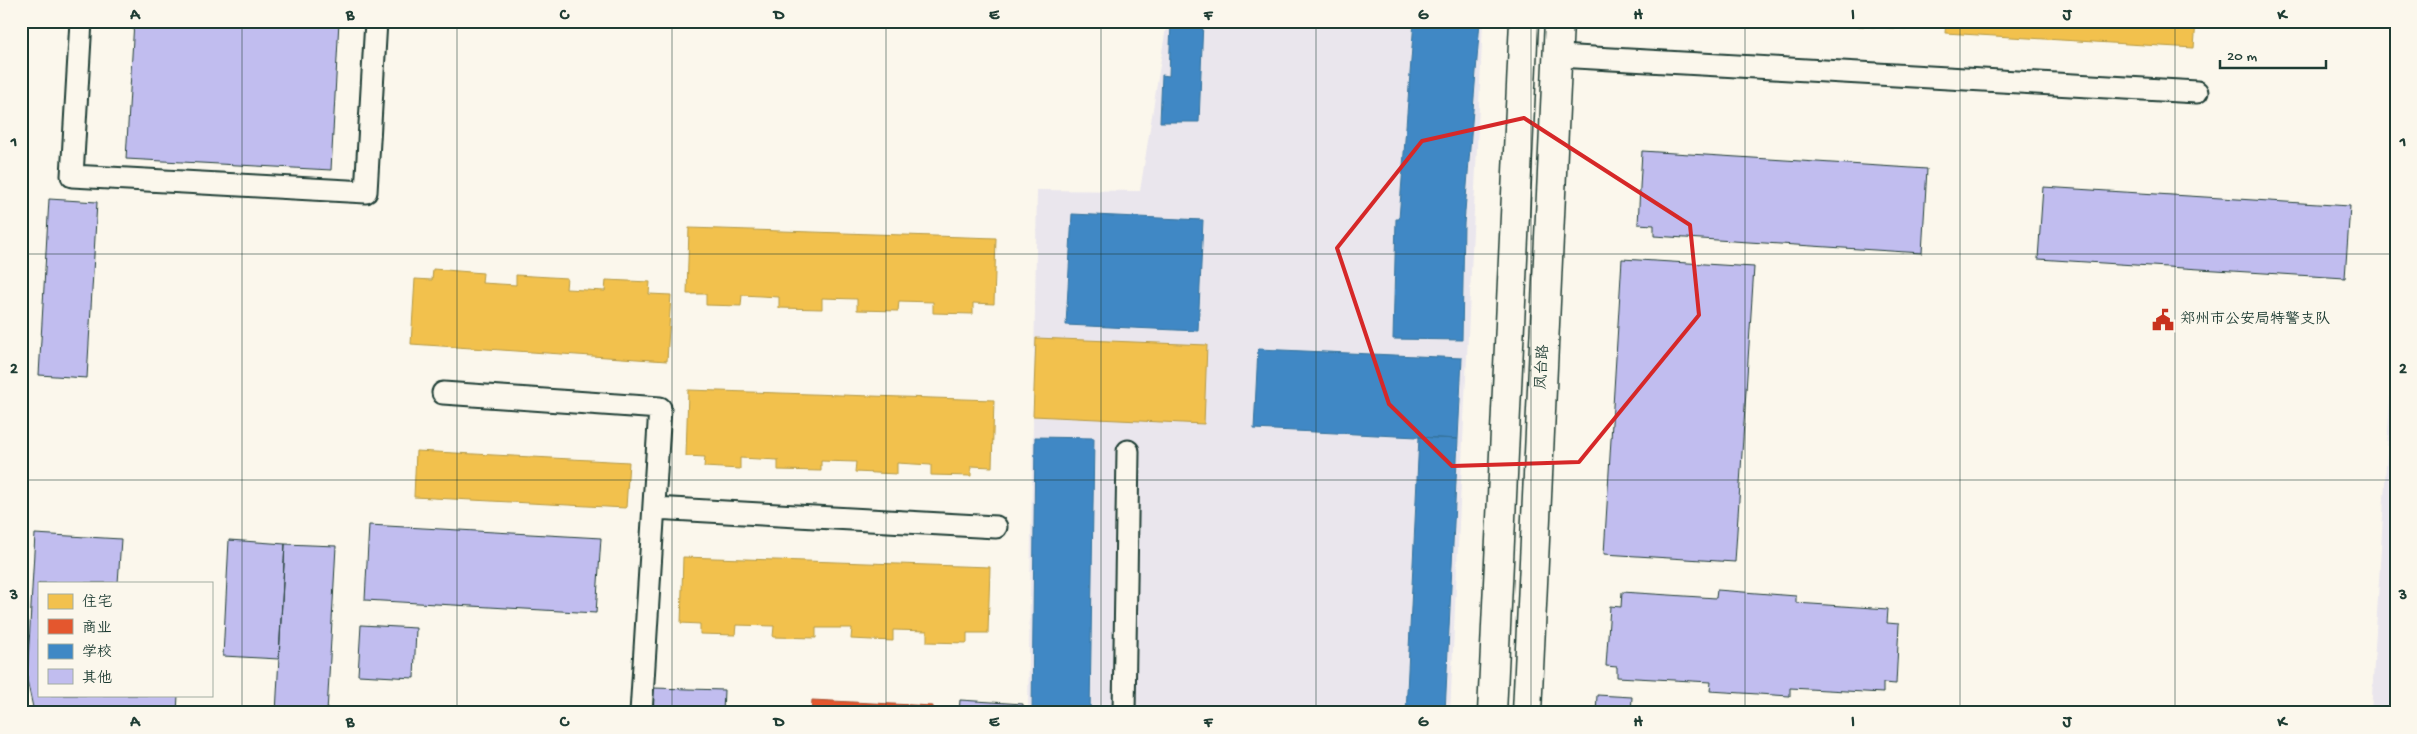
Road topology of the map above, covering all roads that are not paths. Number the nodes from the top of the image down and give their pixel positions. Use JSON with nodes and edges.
{"nodes":[{"id":1,"x":81,"y":21,"type":"edge"},
{"id":2,"x":376,"y":21,"type":"edge"},
{"id":3,"x":1524,"y":21,"type":"edge"},
{"id":4,"x":1559,"y":21,"type":"edge"},
{"id":5,"x":1558,"y":56,"type":"junction"},
{"id":6,"x":2197,"y":92,"type":"dead end"},
{"id":7,"x":443,"y":394,"type":"dead end"},
{"id":8,"x":1128,"y":451,"type":"dead end"},
{"id":9,"x":654,"y":508,"type":"junction"},
{"id":10,"x":996,"y":526,"type":"dead end"},
{"id":11,"x":641,"y":713,"type":"edge"},
{"id":12,"x":1124,"y":713,"type":"edge"},
{"id":13,"x":1492,"y":713,"type":"edge"},
{"id":14,"x":1526,"y":713,"type":"edge"}],
"edges":[{"from":1,"to":2,"type":"lane"},
{"from":3,"to":13,"type":"street"},
{"from":4,"to":5,"type":"street","name":"凤台路"},
{"from":5,"to":6,"type":"lane"},
{"from":5,"to":14,"type":"street","name":"凤台路"},
{"from":7,"to":9,"type":"lane"},
{"from":8,"to":12,"type":"lane"},
{"from":9,"to":10,"type":"lane"},
{"from":9,"to":11,"type":"lane"}]}
